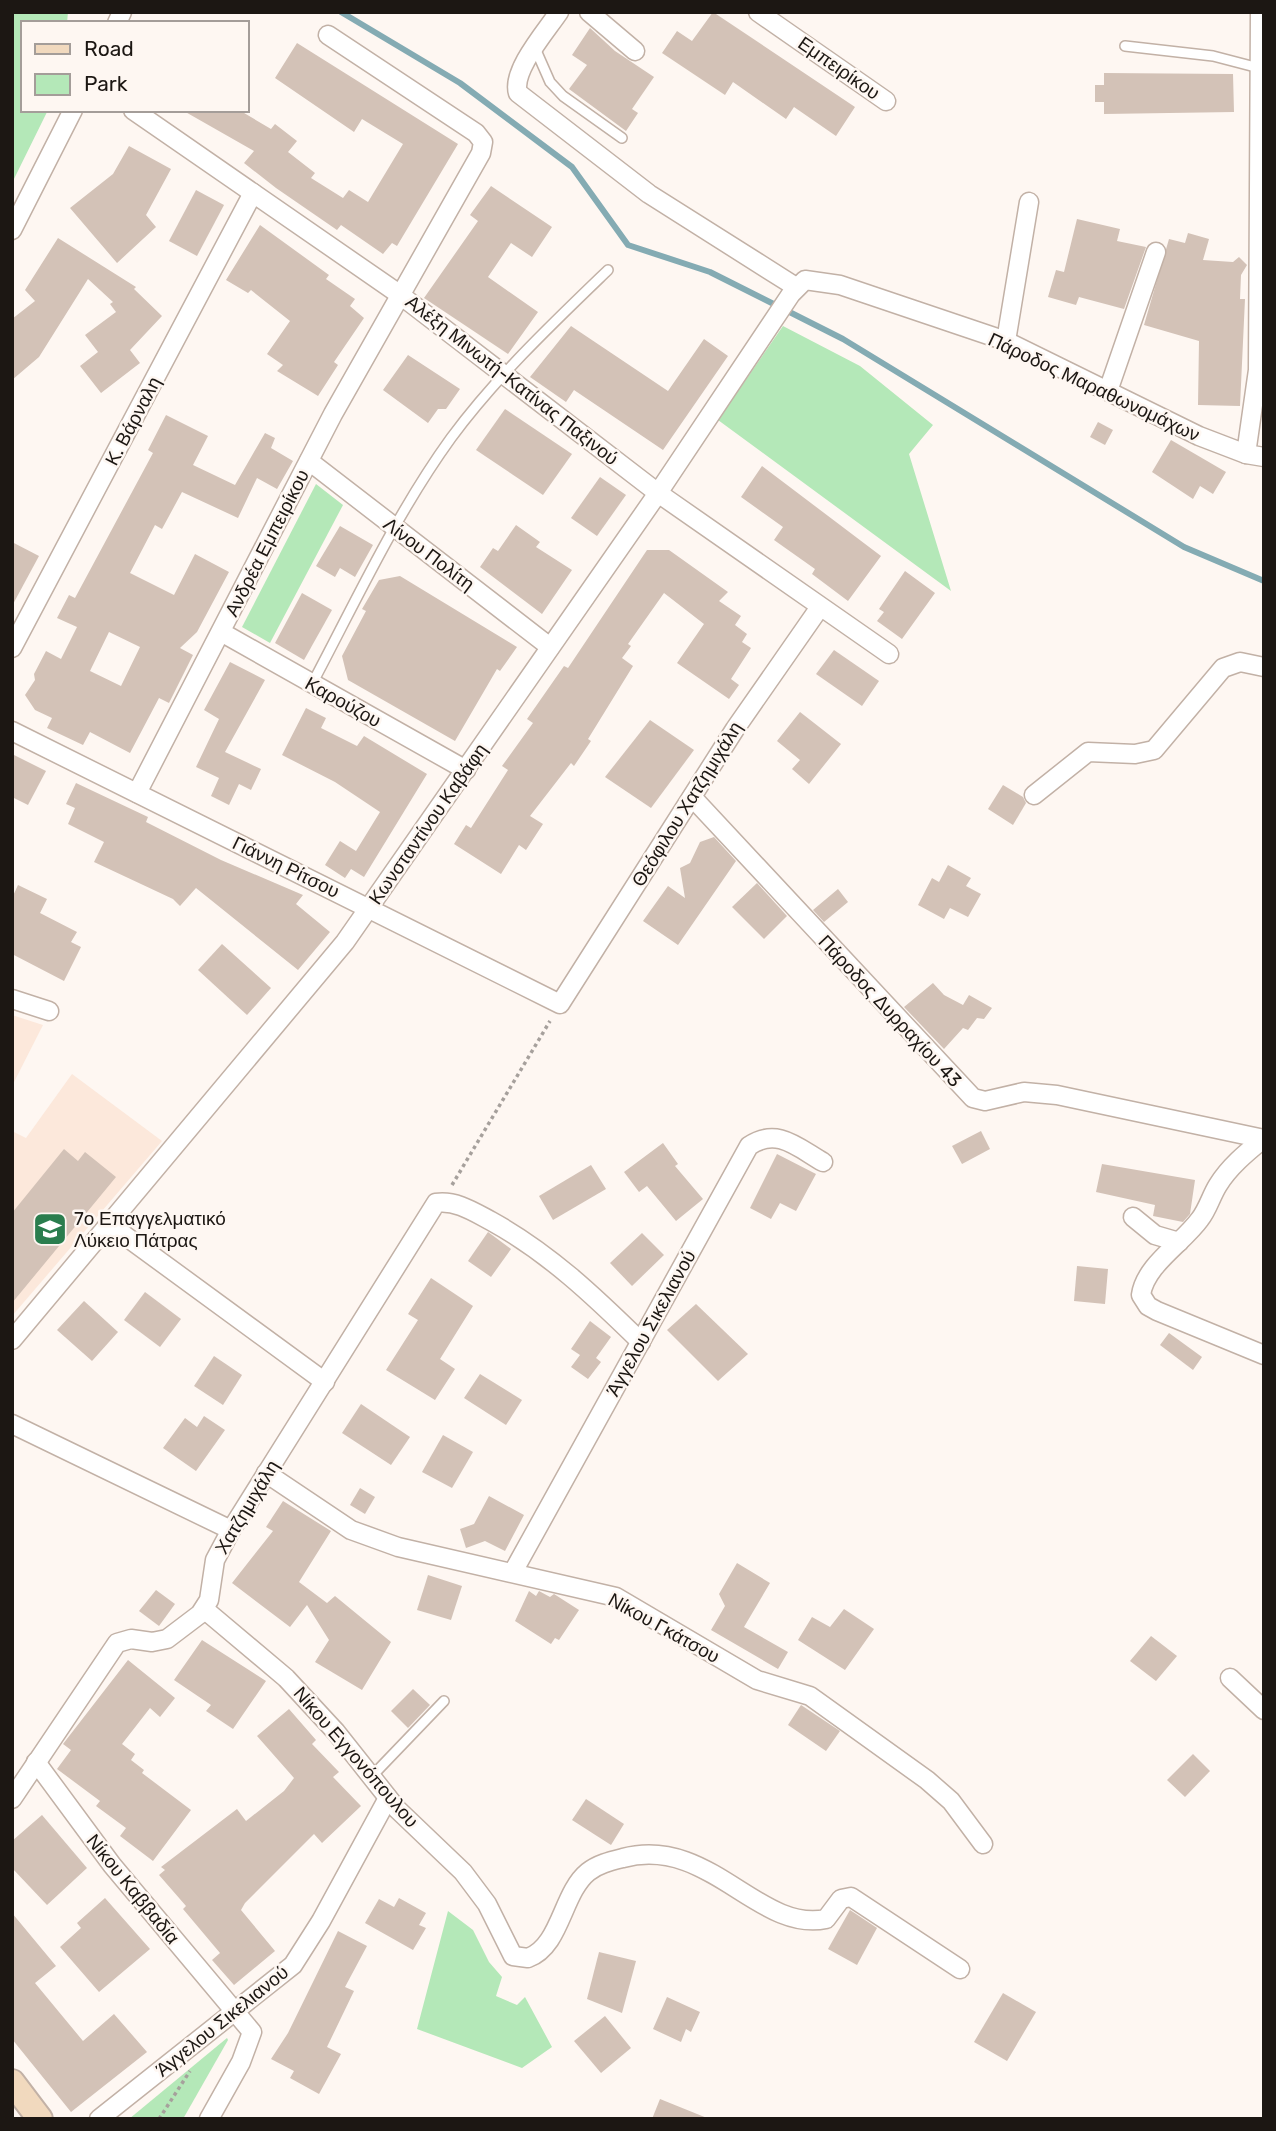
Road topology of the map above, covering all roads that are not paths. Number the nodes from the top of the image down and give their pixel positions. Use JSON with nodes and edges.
{"nodes":[{"id":1,"x":559,"y":12,"type":"edge"},
{"id":2,"x":589,"y":12,"type":"edge"},
{"id":3,"x":758,"y":12,"type":"edge"},
{"id":4,"x":1260,"y":12,"type":"edge"},
{"id":5,"x":328,"y":35,"type":"dead end"},
{"id":6,"x":1125,"y":46,"type":"dead end"},
{"id":7,"x":535,"y":48,"type":"junction"},
{"id":8,"x":635,"y":51,"type":"dead end"},
{"id":9,"x":1259,"y":68,"type":"junction"},
{"id":10,"x":886,"y":101,"type":"dead end"},
{"id":11,"x":72,"y":112,"type":"edge"},
{"id":12,"x":136,"y":112,"type":"edge"},
{"id":13,"x":622,"y":138,"type":"dead end"},
{"id":14,"x":253,"y":193,"type":"junction"},
{"id":15,"x":1029,"y":202,"type":"dead end"},
{"id":16,"x":12,"y":230,"type":"edge"},
{"id":17,"x":1156,"y":252,"type":"dead end"},
{"id":18,"x":608,"y":270,"type":"dead end"},
{"id":19,"x":797,"y":287,"type":"junction"},
{"id":20,"x":399,"y":294,"type":"junction"},
{"id":21,"x":1006,"y":341,"type":"junction"},
{"id":22,"x":505,"y":374,"type":"junction"},
{"id":23,"x":1108,"y":391,"type":"junction"},
{"id":24,"x":1255,"y":455,"type":"edge"},
{"id":25,"x":309,"y":461,"type":"junction"},
{"id":26,"x":658,"y":493,"type":"junction"},
{"id":27,"x":395,"y":528,"type":"junction"},
{"id":28,"x":820,"y":607,"type":"junction"},
{"id":29,"x":221,"y":632,"type":"junction"},
{"id":30,"x":550,"y":647,"type":"junction"},
{"id":31,"x":12,"y":648,"type":"edge"},
{"id":32,"x":889,"y":654,"type":"dead end"},
{"id":33,"x":1264,"y":667,"type":"edge"},
{"id":34,"x":312,"y":684,"type":"junction"},
{"id":35,"x":12,"y":731,"type":"edge"},
{"id":36,"x":466,"y":770,"type":"junction"},
{"id":37,"x":137,"y":793,"type":"junction"},
{"id":38,"x":1034,"y":795,"type":"dead end"},
{"id":39,"x":692,"y":797,"type":"junction"},
{"id":40,"x":369,"y":908,"type":"junction"},
{"id":41,"x":12,"y":999,"type":"edge"},
{"id":42,"x":560,"y":1004,"type":"joint"},
{"id":43,"x":49,"y":1011,"type":"dead end"},
{"id":44,"x":1263,"y":1139,"type":"edge"},
{"id":45,"x":823,"y":1162,"type":"dead end"},
{"id":46,"x":1133,"y":1217,"type":"dead end"},
{"id":47,"x":109,"y":1224,"type":"junction"},
{"id":48,"x":1179,"y":1242,"type":"junction"},
{"id":49,"x":12,"y":1340,"type":"edge"},
{"id":50,"x":641,"y":1342,"type":"junction"},
{"id":51,"x":1264,"y":1355,"type":"edge"},
{"id":52,"x":325,"y":1382,"type":"junction"},
{"id":53,"x":12,"y":1424,"type":"edge"},
{"id":54,"x":266,"y":1473,"type":"junction"},
{"id":55,"x":231,"y":1530,"type":"junction"},
{"id":56,"x":513,"y":1572,"type":"junction"},
{"id":57,"x":204,"y":1609,"type":"junction"},
{"id":58,"x":1230,"y":1678,"type":"dead end"},
{"id":59,"x":444,"y":1701,"type":"dead end"},
{"id":60,"x":1264,"y":1710,"type":"edge"},
{"id":61,"x":36,"y":1762,"type":"junction"},
{"id":62,"x":373,"y":1775,"type":"junction"},
{"id":63,"x":388,"y":1798,"type":"junction"},
{"id":64,"x":12,"y":1799,"type":"edge"},
{"id":65,"x":983,"y":1844,"type":"dead end"},
{"id":66,"x":960,"y":1969,"type":"dead end"},
{"id":67,"x":234,"y":2012,"type":"junction"},
{"id":68,"x":12,"y":2082,"type":"edge"},
{"id":69,"x":40,"y":2119,"type":"edge"},
{"id":70,"x":99,"y":2119,"type":"edge"},
{"id":71,"x":209,"y":2119,"type":"edge"}],
"edges":[{"from":1,"to":7,"type":"street"},
{"from":2,"to":8,"type":"street"},
{"from":3,"to":10,"type":"street","name":"Εμπειρίκου"},
{"from":4,"to":9,"type":"street"},
{"from":5,"to":20,"type":"street","name":"Ανδρέα Εμπειρίκου"},
{"from":6,"to":9,"type":"lane"},
{"from":7,"to":13,"type":"lane"},
{"from":7,"to":19,"type":"street"},
{"from":9,"to":24,"type":"street"},
{"from":11,"to":16,"type":"street"},
{"from":12,"to":14,"type":"street","name":"Αλέξη Μινωτή-Κατίνας Παξινού"},
{"from":14,"to":20,"type":"street","name":"Αλέξη Μινωτή-Κατίνας Παξινού"},
{"from":14,"to":31,"type":"street","name":"Κ. Βάρναλη"},
{"from":15,"to":21,"type":"street"},
{"from":17,"to":23,"type":"street"},
{"from":18,"to":22,"type":"lane"},
{"from":19,"to":21,"type":"street","name":"Πάροδος Μαραθωνομάχων"},
{"from":19,"to":26,"type":"street","name":"Κωνσταντίνου Καβάφη"},
{"from":20,"to":22,"type":"street","name":"Αλέξη Μινωτή-Κατίνας Παξινού"},
{"from":20,"to":25,"type":"street","name":"Ανδρέα Εμπειρίκου"},
{"from":21,"to":23,"type":"street","name":"Πάροδος Μαραθωνομάχων"},
{"from":22,"to":26,"type":"street","name":"Αλέξη Μινωτή-Κατίνας Παξινού"},
{"from":22,"to":27,"type":"lane"},
{"from":23,"to":24,"type":"street","name":"Πάροδος Μαραθωνομάχων"},
{"from":25,"to":27,"type":"street","name":"Λίνου Πολίτη"},
{"from":25,"to":29,"type":"street","name":"Ανδρέα Εμπειρίκου"},
{"from":26,"to":28,"type":"street","name":"Αλέξη Μινωτή-Κατίνας Παξινού"},
{"from":26,"to":30,"type":"street","name":"Κωνσταντίνου Καβάφη"},
{"from":27,"to":30,"type":"street","name":"Λίνου Πολίτη"},
{"from":27,"to":34,"type":"lane"},
{"from":28,"to":32,"type":"street","name":"Αλέξη Μινωτή-Κατίνας Παξινού"},
{"from":28,"to":39,"type":"street","name":"Θεόφιλου Χατζημιχάλη"},
{"from":29,"to":34,"type":"street","name":"Καρούζου"},
{"from":29,"to":37,"type":"street","name":"Ανδρέα Εμπειρίκου"},
{"from":30,"to":36,"type":"street","name":"Κωνσταντίνου Καβάφη"},
{"from":33,"to":38,"type":"street"},
{"from":34,"to":36,"type":"street","name":"Καρούζου"},
{"from":35,"to":37,"type":"street","name":"Γιάννη Ρίτσου"},
{"from":36,"to":40,"type":"street","name":"Κωνσταντίνου Καβάφη"},
{"from":37,"to":40,"type":"street","name":"Γιάννη Ρίτσου"},
{"from":39,"to":42,"type":"street","name":"Θεόφιλου Χατζημιχάλη"},
{"from":39,"to":44,"type":"street","name":"Πάροδος Δυρραχίου 43"},
{"from":40,"to":42,"type":"street","name":"Γιάννη Ρίτσου"},
{"from":40,"to":47,"type":"street","name":"Κωνσταντίνου Καβάφη"},
{"from":41,"to":43,"type":"street"},
{"from":44,"to":48,"type":"street"},
{"from":45,"to":50,"type":"street","name":"Άγγελου Σικελιανού"},
{"from":46,"to":48,"type":"street"},
{"from":47,"to":49,"type":"street","name":"Κωνσταντίνου Καβάφη"},
{"from":47,"to":52,"type":"street"},
{"from":48,"to":51,"type":"street"},
{"from":50,"to":52,"type":"street","name":"Χατζημιχάλη"},
{"from":50,"to":56,"type":"street","name":"Άγγελου Σικελιανού"},
{"from":52,"to":54,"type":"street","name":"Χατζημιχάλη"},
{"from":53,"to":55,"type":"street"},
{"from":54,"to":55,"type":"street","name":"Χατζημιχάλη"},
{"from":54,"to":56,"type":"street","name":"Νίκου Γκάτσου"},
{"from":55,"to":57,"type":"street","name":"Χατζημιχάλη"},
{"from":56,"to":65,"type":"street","name":"Νίκου Γκάτσου"},
{"from":57,"to":61,"type":"street"},
{"from":57,"to":62,"type":"street","name":"Νίκου Εγγονόπουλου"},
{"from":58,"to":60,"type":"street"},
{"from":59,"to":62,"type":"lane"},
{"from":61,"to":64,"type":"street"},
{"from":61,"to":67,"type":"street","name":"Νίκου Καββαδία"},
{"from":62,"to":63,"type":"street","name":"Νίκου Εγγονόπουλου"},
{"from":63,"to":66,"type":"street","name":"Νίκου Εγγονόπουλου"},
{"from":63,"to":67,"type":"street","name":"Άγγελου Σικελιανού"},
{"from":67,"to":70,"type":"street","name":"Άγγελου Σικελιανού"},
{"from":67,"to":71,"type":"street","name":"Νίκου Καββαδία"},
{"from":68,"to":69,"type":"main road"}]}
